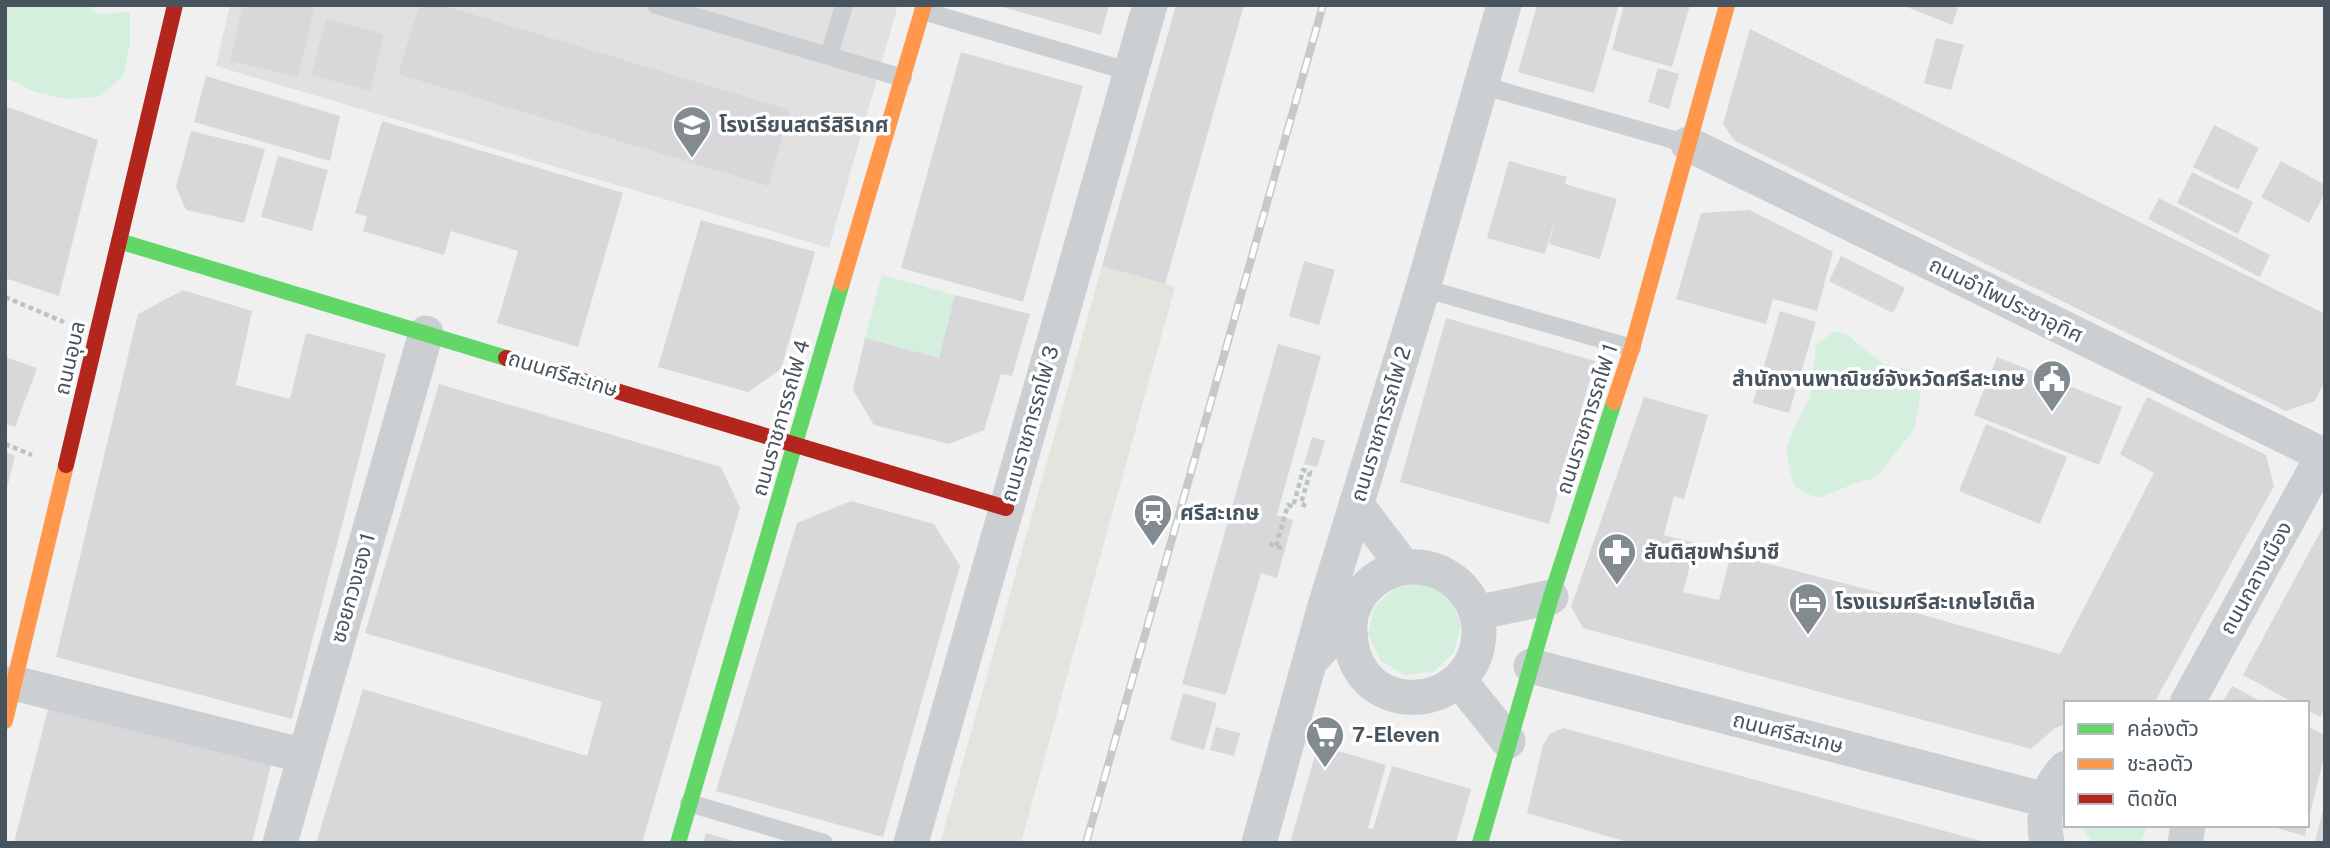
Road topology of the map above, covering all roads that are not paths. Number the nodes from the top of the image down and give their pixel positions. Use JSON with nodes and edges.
{"nodes":[{"id":1,"x":175,"y":5,"type":"edge"},
{"id":2,"x":656,"y":5,"type":"edge"},
{"id":3,"x":844,"y":5,"type":"edge"},
{"id":4,"x":1150,"y":5,"type":"edge"},
{"id":5,"x":1504,"y":5,"type":"edge"},
{"id":6,"x":1727,"y":5,"type":"edge"},
{"id":7,"x":924,"y":8,"type":"edge"},
{"id":8,"x":830,"y":56,"type":"junction"},
{"id":9,"x":1131,"y":72,"type":"junction"},
{"id":10,"x":903,"y":78,"type":"junction"},
{"id":11,"x":1481,"y":85,"type":"junction"},
{"id":12,"x":1688,"y":144,"type":"junction"},
{"id":13,"x":119,"y":241,"type":"junction"},
{"id":14,"x":1423,"y":288,"type":"junction"},
{"id":15,"x":426,"y":333,"type":"junction"},
{"id":16,"x":1632,"y":348,"type":"junction"},
{"id":17,"x":795,"y":444,"type":"junction"},
{"id":18,"x":2324,"y":454,"type":"edge"},
{"id":19,"x":1356,"y":504,"type":"junction"},
{"id":20,"x":1006,"y":508,"type":"junction"},
{"id":21,"x":1404,"y":567,"type":"junction"},
{"id":22,"x":1551,"y":597,"type":"junction"},
{"id":23,"x":1338,"y":610,"type":"junction"},
{"id":24,"x":1476,"y":613,"type":"junction"},
{"id":25,"x":1531,"y":667,"type":"junction"},
{"id":26,"x":1459,"y":680,"type":"junction"},
{"id":27,"x":14,"y":683,"type":"junction"},
{"id":28,"x":2187,"y":701,"type":"edge"},
{"id":29,"x":5,"y":721,"type":"edge"},
{"id":30,"x":1508,"y":741,"type":"junction"},
{"id":31,"x":305,"y":756,"type":"junction"},
{"id":32,"x":2064,"y":771,"type":"edge"},
{"id":33,"x":2046,"y":800,"type":"junction"},
{"id":34,"x":689,"y":803,"type":"junction"},
{"id":35,"x":280,"y":843,"type":"edge"},
{"id":36,"x":678,"y":843,"type":"edge"},
{"id":37,"x":824,"y":843,"type":"edge"},
{"id":38,"x":911,"y":843,"type":"edge"},
{"id":39,"x":1259,"y":843,"type":"edge"},
{"id":40,"x":1480,"y":843,"type":"edge"},
{"id":41,"x":2047,"y":843,"type":"edge"}],
"edges":[{"from":1,"to":13,"type":"street","name":"ถนนอุบล"},
{"from":2,"to":8,"type":"lane"},
{"from":3,"to":8,"type":"lane"},
{"from":4,"to":9,"type":"street","name":"ถนนราชการรถไฟ 3"},
{"from":5,"to":11,"type":"street","name":"ถนนราชการรถไฟ 2"},
{"from":6,"to":12,"type":"street","name":"ถนนราชการรถไฟ 1"},
{"from":7,"to":9,"type":"lane"},
{"from":7,"to":10,"type":"street","name":"ถนนราชการรถไฟ 4"},
{"from":8,"to":10,"type":"lane"},
{"from":9,"to":20,"type":"street","name":"ถนนราชการรถไฟ 3"},
{"from":10,"to":17,"type":"street","name":"ถนนราชการรถไฟ 4"},
{"from":11,"to":12,"type":"lane"},
{"from":11,"to":14,"type":"street","name":"ถนนราชการรถไฟ 2"},
{"from":12,"to":16,"type":"street","name":"ถนนราชการรถไฟ 1"},
{"from":12,"to":18,"type":"street","name":"ถนนอำไพประชาอุทิศ"},
{"from":13,"to":15,"type":"street","name":"ถนนศรีสะเกษ"},
{"from":13,"to":27,"type":"street","name":"ถนนอุบล"},
{"from":14,"to":16,"type":"lane"},
{"from":14,"to":19,"type":"street","name":"ถนนราชการรถไฟ 2"},
{"from":15,"to":17,"type":"street","name":"ถนนศรีสะเกษ"},
{"from":15,"to":31,"type":"street","name":"ซอยกวงเฮง 1"},
{"from":16,"to":22,"type":"street","name":"ถนนราชการรถไฟ 1"},
{"from":17,"to":20,"type":"street","name":"ถนนศรีสะเกษ"},
{"from":17,"to":34,"type":"street","name":"ถนนราชการรถไฟ 4"},
{"from":18,"to":28,"type":"street","name":"ถนนกลางเมือง"},
{"from":19,"to":21,"type":"street"},
{"from":19,"to":23,"type":"street","name":"ถนนราชการรถไฟ 2"},
{"from":20,"to":38,"type":"street","name":"ถนนราชการรถไฟ 3"},
{"from":21,"to":23,"type":"street"},
{"from":21,"to":24,"type":"street"},
{"from":22,"to":24,"type":"street"},
{"from":22,"to":25,"type":"street","name":"ถนนราชการรถไฟ 1"},
{"from":23,"to":26,"type":"street"},
{"from":23,"to":39,"type":"street"},
{"from":24,"to":26,"type":"street"},
{"from":25,"to":30,"type":"street","name":"ถนนราชการรถไฟ 1"},
{"from":25,"to":33,"type":"street","name":"ถนนศรีสะเกษ"},
{"from":26,"to":30,"type":"street"},
{"from":27,"to":29,"type":"street","name":"ถนนอุบล"},
{"from":27,"to":31,"type":"street"},
{"from":30,"to":40,"type":"street","name":"ถนนราชการรถไฟ 1"},
{"from":31,"to":35,"type":"street","name":"ซอยกวงเฮง 1"},
{"from":32,"to":33,"type":"street"},
{"from":33,"to":41,"type":"street"},
{"from":34,"to":36,"type":"street","name":"ถนนราชการรถไฟ 4"},
{"from":34,"to":37,"type":"lane"}]}
